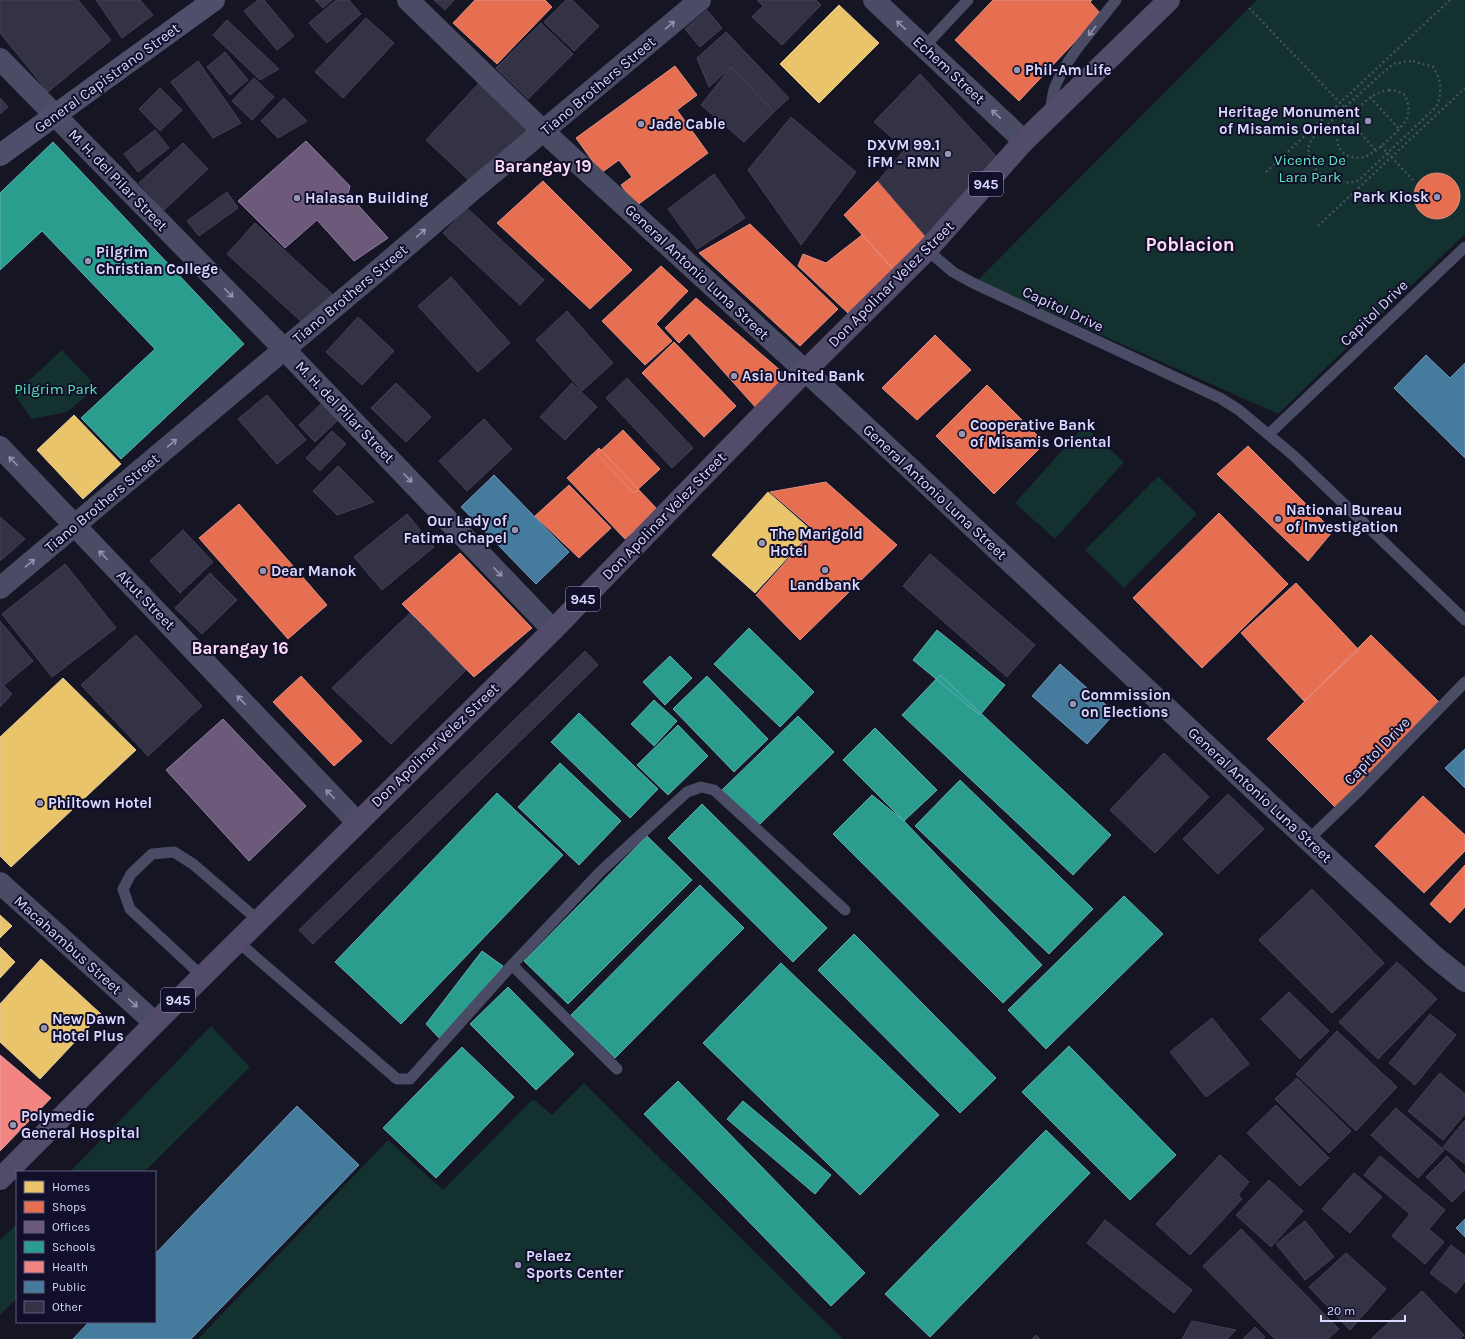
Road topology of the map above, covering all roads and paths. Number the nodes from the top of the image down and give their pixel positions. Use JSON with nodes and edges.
{"nodes":[{"id":1,"x":214,"y":0,"type":"edge"},
{"id":2,"x":408,"y":0,"type":"edge"},
{"id":3,"x":700,"y":0,"type":"edge"},
{"id":4,"x":874,"y":0,"type":"edge"},
{"id":5,"x":968,"y":0,"type":"edge"},
{"id":6,"x":1116,"y":0,"type":"edge"},
{"id":7,"x":1169,"y":0,"type":"edge"},
{"id":8,"x":1450,"y":0,"type":"edge"},
{"id":9,"x":1249,"y":8,"type":"dead end"},
{"id":10,"x":924,"y":47,"type":"junction"},
{"id":11,"x":0,"y":59,"type":"edge"},
{"id":12,"x":1465,"y":88,"type":"edge"},
{"id":13,"x":1370,"y":97,"type":"junction"},
{"id":14,"x":1340,"y":103,"type":"junction"},
{"id":15,"x":1344,"y":107,"type":"junction"},
{"id":16,"x":1351,"y":114,"type":"junction"},
{"id":17,"x":55,"y":115,"type":"junction"},
{"id":18,"x":1049,"y":116,"type":"junction"},
{"id":19,"x":1348,"y":118,"type":"junction"},
{"id":20,"x":1399,"y":129,"type":"junction"},
{"id":21,"x":543,"y":132,"type":"junction"},
{"id":22,"x":1024,"y":141,"type":"junction"},
{"id":23,"x":1381,"y":146,"type":"junction"},
{"id":24,"x":1376,"y":151,"type":"junction"},
{"id":25,"x":1388,"y":153,"type":"junction"},
{"id":26,"x":0,"y":155,"type":"edge"},
{"id":27,"x":1392,"y":157,"type":"junction"},
{"id":28,"x":1266,"y":172,"type":"dead end"},
{"id":29,"x":1413,"y":180,"type":"dead end"},
{"id":30,"x":1318,"y":226,"type":"dead end"},
{"id":31,"x":1465,"y":247,"type":"edge"},
{"id":32,"x":928,"y":250,"type":"junction"},
{"id":33,"x":284,"y":349,"type":"junction"},
{"id":34,"x":805,"y":371,"type":"junction"},
{"id":35,"x":1269,"y":434,"type":"junction"},
{"id":36,"x":0,"y":447,"type":"edge"},
{"id":37,"x":75,"y":525,"type":"junction"},
{"id":38,"x":0,"y":588,"type":"edge"},
{"id":39,"x":1465,"y":620,"type":"edge"},
{"id":40,"x":553,"y":630,"type":"junction"},
{"id":41,"x":1465,"y":682,"type":"edge"},
{"id":42,"x":357,"y":822,"type":"junction"},
{"id":43,"x":1308,"y":840,"type":"junction"},
{"id":44,"x":0,"y":883,"type":"edge"},
{"id":45,"x":845,"y":910,"type":"dead end"},
{"id":46,"x":258,"y":920,"type":"junction"},
{"id":47,"x":237,"y":941,"type":"junction"},
{"id":48,"x":512,"y":965,"type":"junction"},
{"id":49,"x":202,"y":976,"type":"junction"},
{"id":50,"x":1465,"y":981,"type":"edge"},
{"id":51,"x":155,"y":1023,"type":"junction"},
{"id":52,"x":617,"y":1069,"type":"dead end"},
{"id":53,"x":0,"y":1179,"type":"edge"}],
"edges":[{"from":1,"to":17,"type":"main road","name":"General Capistrano Street"},
{"from":2,"to":21,"type":"street","name":"General Antonio Luna Street"},
{"from":21,"to":3,"type":"street","name":"Tiano Brothers Street","one_way":true},
{"from":10,"to":4,"type":"street","name":"Echem Street","one_way":true},
{"from":5,"to":10,"type":"lane"},
{"from":6,"to":18,"type":"lane","one_way":true},
{"from":7,"to":18,"type":"main road","name":"Don Apolinar Velez Street","number":"945"},
{"from":8,"to":14,"type":"path"},
{"from":9,"to":14,"type":"path"},
{"from":22,"to":10,"type":"street","name":"Echem Street","one_way":true},
{"from":11,"to":17,"type":"street","name":"M. H. del Pilar Street"},
{"from":12,"to":27,"type":"path"},
{"from":13,"to":16,"type":"path"},
{"from":13,"to":20,"type":"path"},
{"from":13,"to":20,"type":"path"},
{"from":14,"to":15,"type":"path"},
{"from":14,"to":28,"type":"path"},
{"from":15,"to":16,"type":"path"},
{"from":15,"to":25,"type":"path"},
{"from":15,"to":25,"type":"path"},
{"from":16,"to":19,"type":"path"},
{"from":17,"to":26,"type":"main road","name":"General Capistrano Street"},
{"from":17,"to":33,"type":"street","name":"M. H. del Pilar Street","one_way":true},
{"from":18,"to":22,"type":"main road","name":"Don Apolinar Velez Street","number":"945"},
{"from":19,"to":24,"type":"path"},
{"from":19,"to":24,"type":"path"},
{"from":20,"to":23,"type":"path"},
{"from":33,"to":21,"type":"street","name":"Tiano Brothers Street","one_way":true},
{"from":21,"to":34,"type":"street","name":"General Antonio Luna Street"},
{"from":22,"to":32,"type":"main road","name":"Don Apolinar Velez Street","number":"945"},
{"from":23,"to":24,"type":"path"},
{"from":23,"to":25,"type":"path"},
{"from":25,"to":27,"type":"path"},
{"from":27,"to":29,"type":"path"},
{"from":27,"to":30,"type":"path"},
{"from":31,"to":35,"type":"lane","name":"Capitol Drive"},
{"from":32,"to":34,"type":"main road","name":"Don Apolinar Velez Street","number":"945"},
{"from":32,"to":35,"type":"lane","name":"Capitol Drive"},
{"from":37,"to":33,"type":"street","name":"Tiano Brothers Street","one_way":true},
{"from":33,"to":40,"type":"street","name":"M. H. del Pilar Street","one_way":true},
{"from":34,"to":40,"type":"main road","name":"Don Apolinar Velez Street","number":"945"},
{"from":34,"to":43,"type":"street","name":"General Antonio Luna Street"},
{"from":35,"to":39,"type":"lane","name":"Capitol Drive"},
{"from":37,"to":36,"type":"street","name":"Akut Street","one_way":true},
{"from":38,"to":37,"type":"street","name":"Tiano Brothers Street","one_way":true},
{"from":42,"to":37,"type":"street","name":"Akut Street","one_way":true},
{"from":40,"to":42,"type":"main road","name":"Don Apolinar Velez Street","number":"945"},
{"from":41,"to":43,"type":"lane","name":"Capitol Drive"},
{"from":42,"to":46,"type":"main road","name":"Don Apolinar Velez Street","number":"945"},
{"from":43,"to":50,"type":"street","name":"General Antonio Luna Street"},
{"from":44,"to":51,"type":"street","name":"Macahambus Street","one_way":true},
{"from":45,"to":48,"type":"lane"},
{"from":46,"to":47,"type":"main road","name":"Don Apolinar Velez Street","number":"945"},
{"from":46,"to":49,"type":"lane"},
{"from":47,"to":48,"type":"lane"},
{"from":47,"to":49,"type":"main road","name":"Don Apolinar Velez Street","number":"945"},
{"from":48,"to":52,"type":"lane"},
{"from":49,"to":51,"type":"main road","name":"Don Apolinar Velez Street","number":"945"},
{"from":51,"to":53,"type":"main road","name":"Don Apolinar Velez Street","number":"945"}]}
